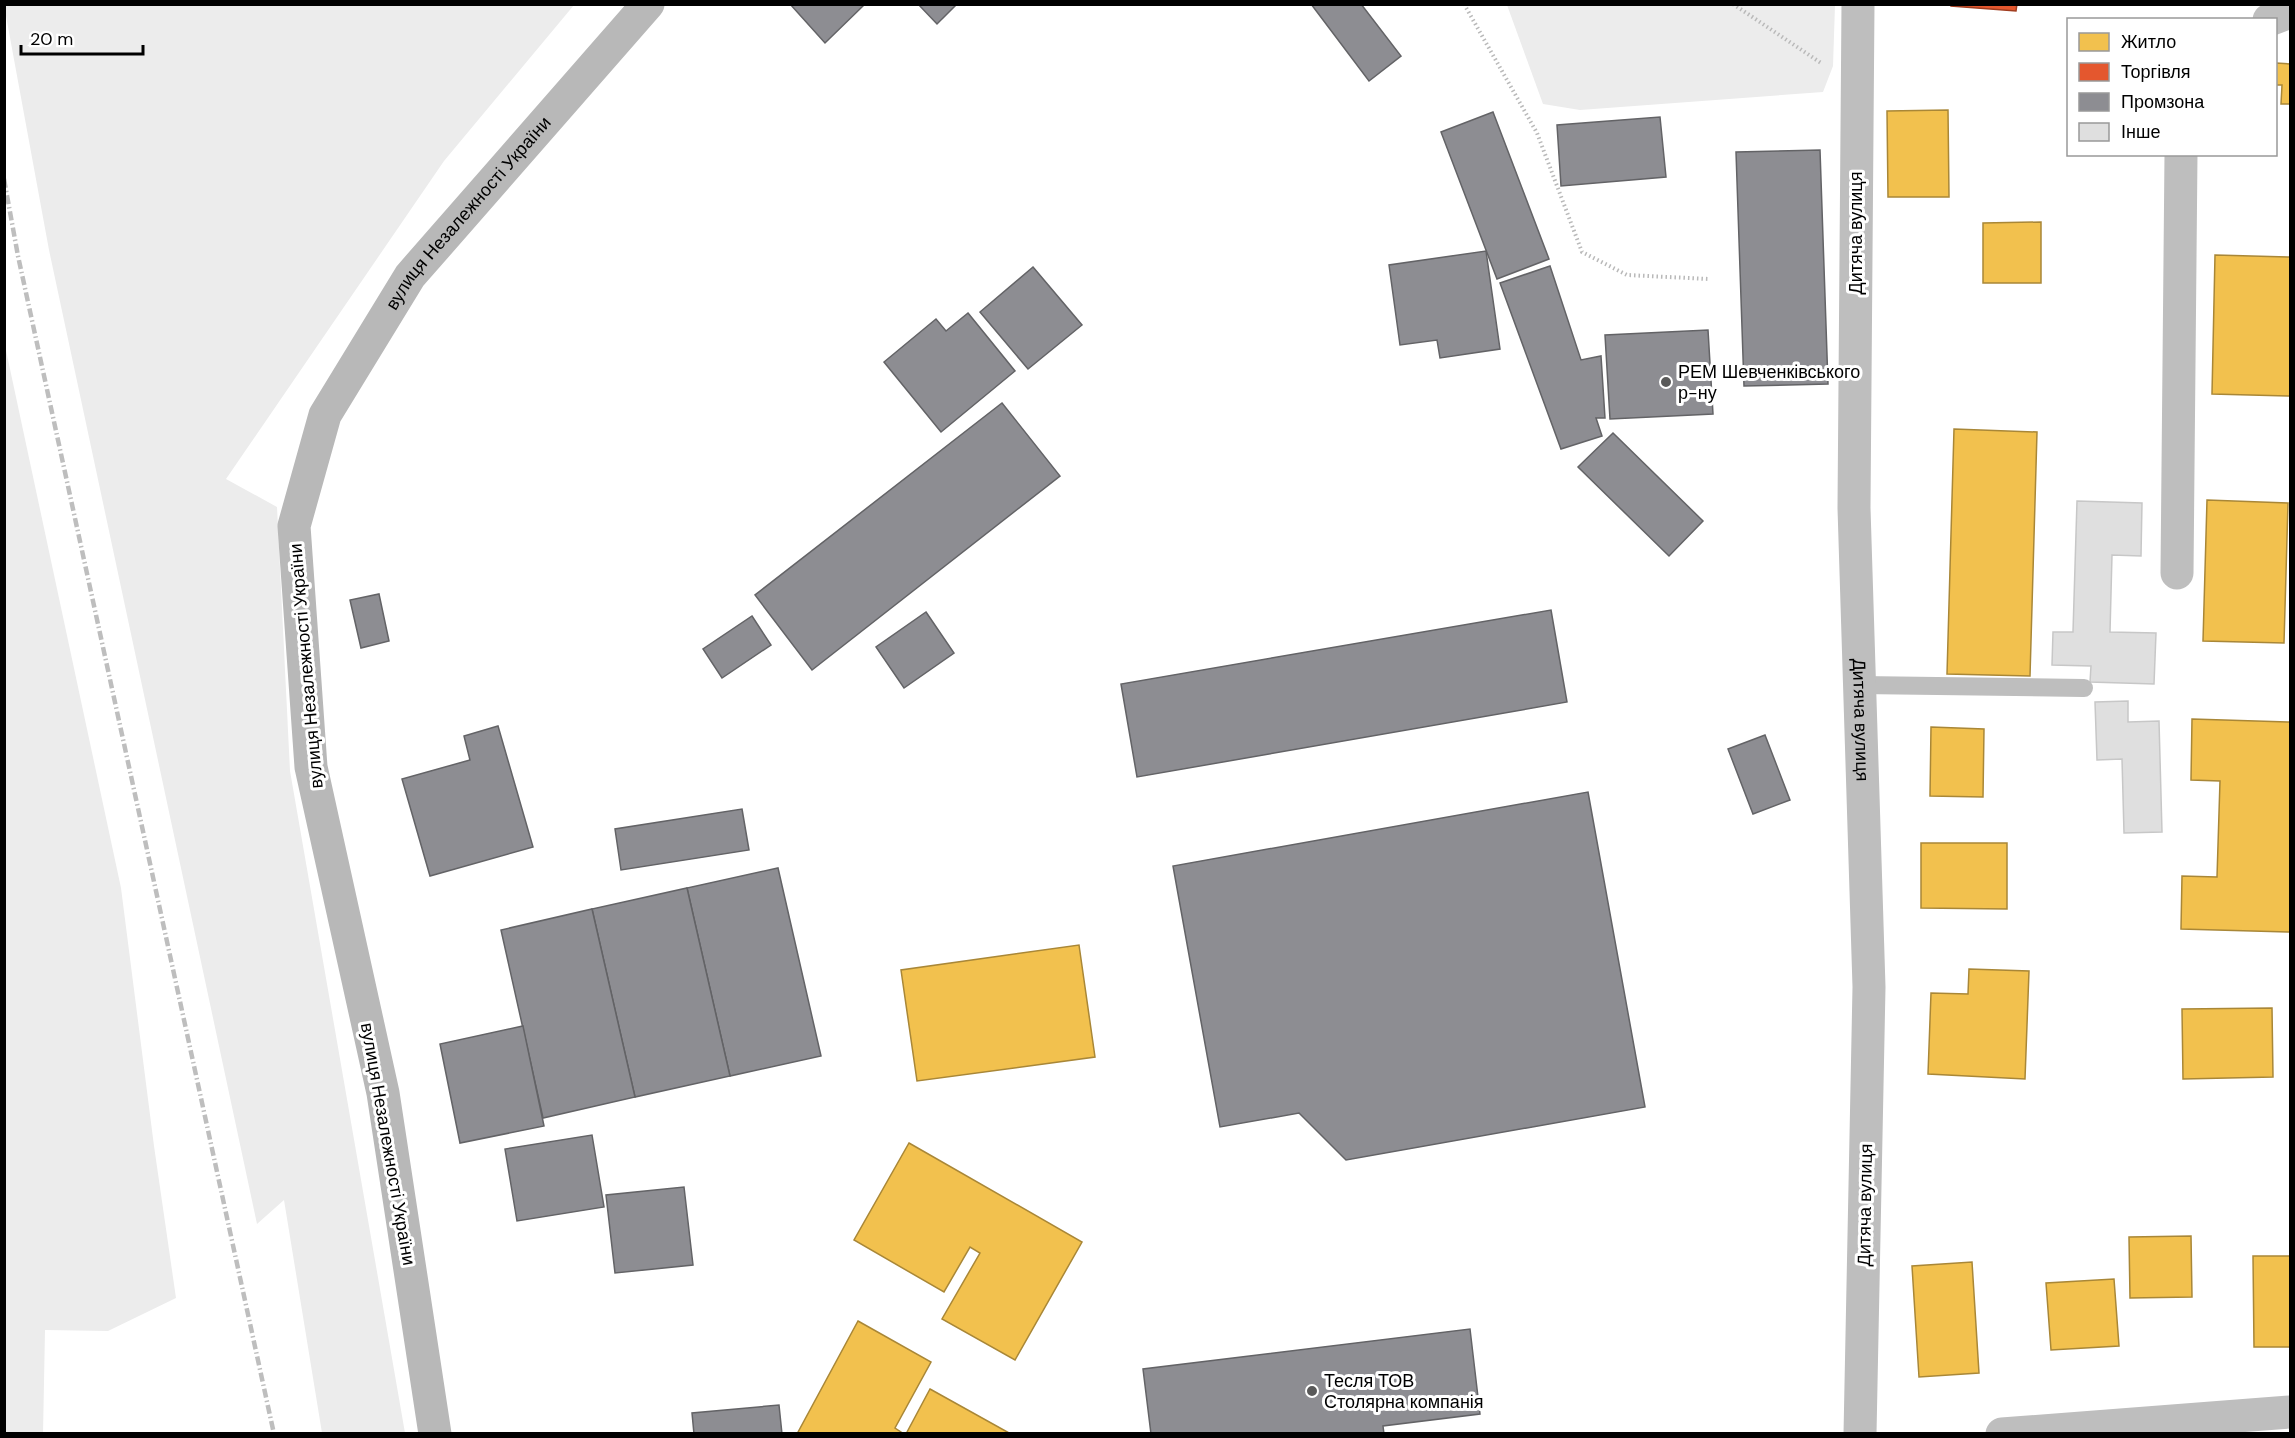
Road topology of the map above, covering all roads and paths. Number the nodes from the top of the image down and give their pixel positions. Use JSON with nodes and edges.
{"nodes":[{"id":1,"x":648,"y":4,"type":"edge"},
{"id":2,"x":1464,"y":4,"type":"edge"},
{"id":3,"x":1733,"y":4,"type":"edge"},
{"id":4,"x":1858,"y":4,"type":"edge"},
{"id":5,"x":2290,"y":12,"type":"edge"},
{"id":6,"x":2274,"y":18,"type":"edge"},
{"id":7,"x":1857,"y":86,"type":"junction"},
{"id":8,"x":2181,"y":156,"type":"edge"},
{"id":9,"x":1709,"y":279,"type":"dead end"},
{"id":10,"x":2177,"y":573,"type":"dead end"},
{"id":11,"x":1860,"y":685,"type":"junction"},
{"id":12,"x":2084,"y":688,"type":"dead end"},
{"id":13,"x":2290,"y":1412,"type":"edge"},
{"id":14,"x":435,"y":1434,"type":"edge"},
{"id":15,"x":1860,"y":1434,"type":"edge"},
{"id":16,"x":2002,"y":1434,"type":"edge"}],
"edges":[{"from":1,"to":14,"type":"main road","name":"вулиця Незалежності України"},
{"from":2,"to":9,"type":"path"},
{"from":3,"to":7,"type":"path"},
{"from":4,"to":7,"type":"street","name":"Дитяча вулиця"},
{"from":5,"to":6,"type":"street"},
{"from":7,"to":11,"type":"street","name":"Дитяча вулиця"},
{"from":8,"to":10,"type":"street"},
{"from":11,"to":12,"type":"lane"},
{"from":11,"to":15,"type":"street","name":"Дитяча вулиця"},
{"from":13,"to":16,"type":"street"}]}
